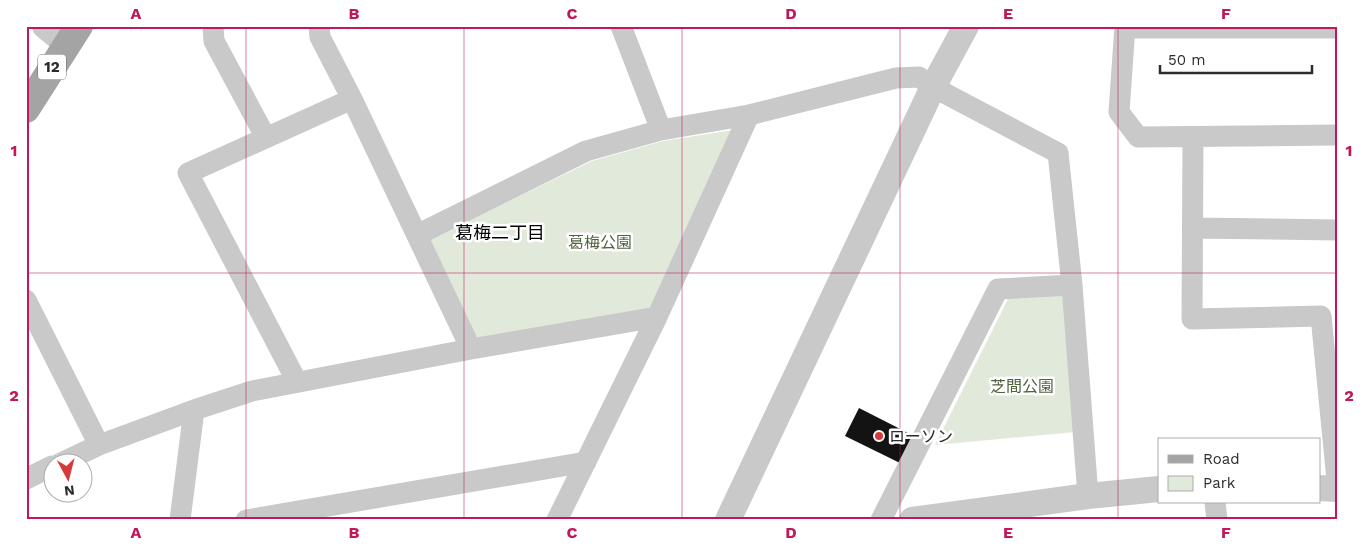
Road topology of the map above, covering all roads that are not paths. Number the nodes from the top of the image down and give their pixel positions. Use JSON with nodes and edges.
{"nodes":[{"id":1,"x":46,"y":26,"type":"edge"},
{"id":2,"x":213,"y":26,"type":"edge"},
{"id":3,"x":319,"y":26,"type":"edge"},
{"id":4,"x":621,"y":26,"type":"edge"},
{"id":5,"x":966,"y":26,"type":"edge"},
{"id":6,"x":1125,"y":27,"type":"edge"},
{"id":7,"x":1337,"y":28,"type":"edge"},
{"id":8,"x":73,"y":35,"type":"edge"},
{"id":9,"x":933,"y":86,"type":"junction"},
{"id":10,"x":352,"y":99,"type":"junction"},
{"id":11,"x":26,"y":109,"type":"edge"},
{"id":12,"x":748,"y":115,"type":"junction"},
{"id":13,"x":661,"y":130,"type":"junction"},
{"id":14,"x":1337,"y":136,"type":"edge"},
{"id":15,"x":1193,"y":137,"type":"junction"},
{"id":16,"x":266,"y":138,"type":"junction"},
{"id":17,"x":1193,"y":228,"type":"junction"},
{"id":18,"x":1337,"y":230,"type":"edge"},
{"id":19,"x":417,"y":235,"type":"junction"},
{"id":20,"x":1072,"y":285,"type":"junction"},
{"id":21,"x":26,"y":300,"type":"edge"},
{"id":22,"x":1329,"y":316,"type":"edge"},
{"id":23,"x":657,"y":317,"type":"junction"},
{"id":24,"x":471,"y":349,"type":"junction"},
{"id":25,"x":297,"y":382,"type":"junction"},
{"id":26,"x":194,"y":410,"type":"junction"},
{"id":27,"x":99,"y":445,"type":"junction"},
{"id":28,"x":80,"y":454,"type":"edge"},
{"id":29,"x":586,"y":462,"type":"junction"},
{"id":30,"x":42,"y":471,"type":"edge"},
{"id":31,"x":26,"y":478,"type":"edge"},
{"id":32,"x":1337,"y":480,"type":"edge"},
{"id":33,"x":1320,"y":488,"type":"edge"},
{"id":34,"x":1158,"y":489,"type":"edge"},
{"id":35,"x":1337,"y":489,"type":"edge"},
{"id":36,"x":1088,"y":496,"type":"junction"},
{"id":37,"x":1215,"y":504,"type":"edge"},
{"id":38,"x":180,"y":520,"type":"edge"},
{"id":39,"x":246,"y":520,"type":"edge"},
{"id":40,"x":557,"y":520,"type":"edge"},
{"id":41,"x":728,"y":520,"type":"edge"},
{"id":42,"x":881,"y":520,"type":"edge"},
{"id":43,"x":912,"y":520,"type":"edge"},
{"id":44,"x":1217,"y":520,"type":"edge"}],
"edges":[{"from":1,"to":8,"type":"street"},
{"from":2,"to":16,"type":"street"},
{"from":3,"to":10,"type":"street"},
{"from":4,"to":13,"type":"street"},
{"from":5,"to":9,"type":"street"},
{"from":6,"to":7,"type":"street"},
{"from":6,"to":15,"type":"street"},
{"from":8,"to":11,"type":"main road","number":"12"},
{"from":9,"to":12,"type":"street"},
{"from":9,"to":20,"type":"street"},
{"from":9,"to":41,"type":"street"},
{"from":10,"to":16,"type":"street"},
{"from":10,"to":19,"type":"street"},
{"from":12,"to":13,"type":"street"},
{"from":12,"to":23,"type":"street"},
{"from":13,"to":19,"type":"street"},
{"from":14,"to":15,"type":"street"},
{"from":15,"to":17,"type":"street"},
{"from":16,"to":25,"type":"street"},
{"from":17,"to":18,"type":"street"},
{"from":17,"to":22,"type":"street"},
{"from":19,"to":24,"type":"street"},
{"from":20,"to":36,"type":"street"},
{"from":20,"to":42,"type":"street"},
{"from":21,"to":27,"type":"street"},
{"from":22,"to":32,"type":"street"},
{"from":23,"to":24,"type":"street"},
{"from":23,"to":29,"type":"street"},
{"from":24,"to":25,"type":"street"},
{"from":25,"to":26,"type":"street"},
{"from":26,"to":27,"type":"street"},
{"from":26,"to":38,"type":"street"},
{"from":27,"to":28,"type":"street"},
{"from":29,"to":39,"type":"street"},
{"from":29,"to":40,"type":"street"},
{"from":30,"to":31,"type":"street"},
{"from":33,"to":35,"type":"street"},
{"from":34,"to":36,"type":"street"},
{"from":36,"to":43,"type":"street"},
{"from":37,"to":44,"type":"street"}]}
